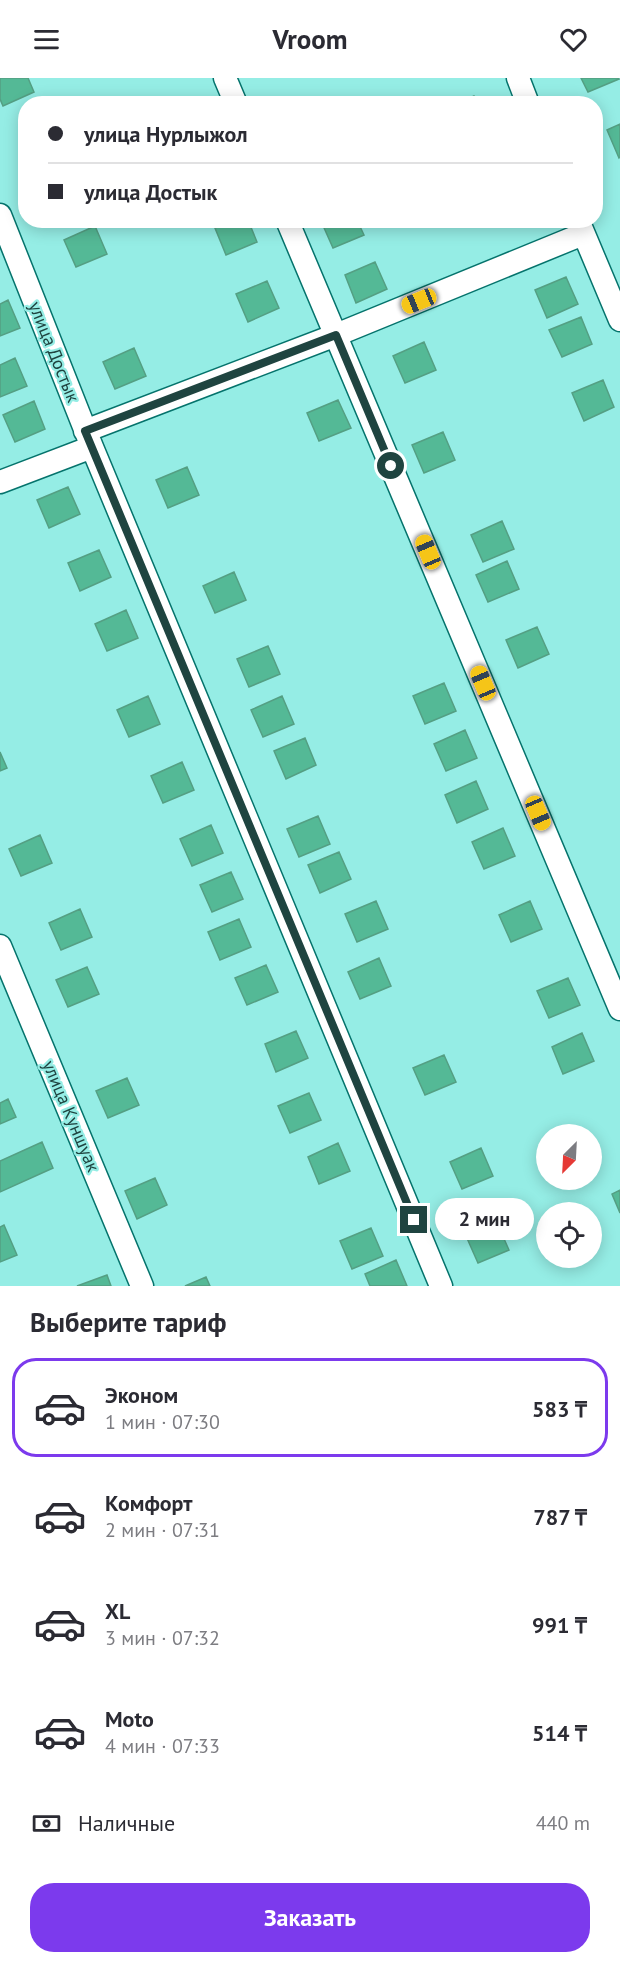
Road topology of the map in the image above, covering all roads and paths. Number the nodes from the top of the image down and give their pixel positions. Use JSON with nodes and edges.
{"nodes":[{"id":1,"x":225,"y":78,"type":"edge"},
{"id":2,"x":518,"y":78,"type":"edge"},
{"id":3,"x":233,"y":96,"type":"edge"},
{"id":4,"x":525,"y":96,"type":"edge"},
{"id":5,"x":0,"y":215,"type":"edge"},
{"id":6,"x":289,"y":228,"type":"edge"},
{"id":7,"x":578,"y":228,"type":"edge"},
{"id":8,"x":580,"y":228,"type":"edge"},
{"id":9,"x":620,"y":320,"type":"edge"},
{"id":10,"x":336,"y":335,"type":"junction"},
{"id":11,"x":88,"y":439,"type":"junction"},
{"id":12,"x":0,"y":482,"type":"edge"},
{"id":13,"x":0,"y":946,"type":"edge"},
{"id":14,"x":620,"y":1009,"type":"edge"},
{"id":15,"x":142,"y":1286,"type":"edge"},
{"id":16,"x":441,"y":1286,"type":"edge"}],
"edges":[{"from":1,"to":3,"type":"street"},
{"from":2,"to":4,"type":"street"},
{"from":5,"to":11,"type":"street","name":"улица Достык"},
{"from":6,"to":10,"type":"street"},
{"from":7,"to":10,"type":"street"},
{"from":8,"to":9,"type":"street"},
{"from":10,"to":11,"type":"street"},
{"from":10,"to":14,"type":"street"},
{"from":11,"to":12,"type":"street"},
{"from":11,"to":16,"type":"street","name":"улица Достык"},
{"from":13,"to":15,"type":"street","name":"улица Куншуак"}]}
